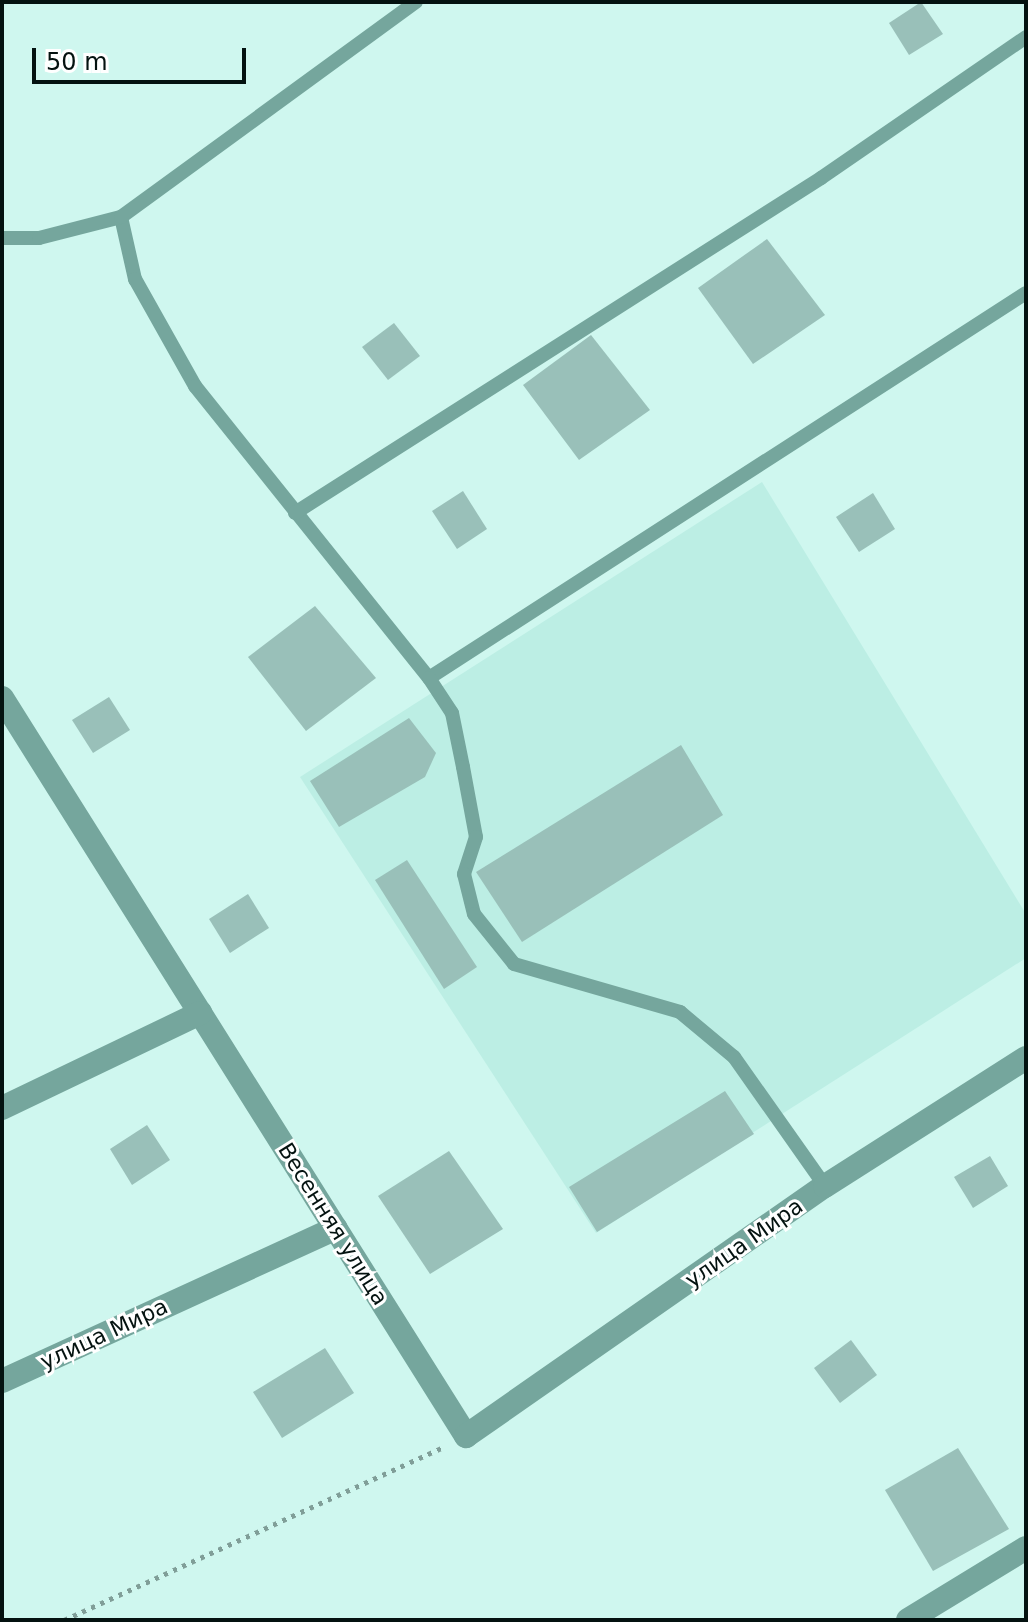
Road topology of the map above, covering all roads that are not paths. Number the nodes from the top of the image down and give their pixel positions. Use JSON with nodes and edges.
{"nodes":[{"id":1,"x":416,"y":2,"type":"edge"},
{"id":2,"x":1026,"y":37,"type":"edge"},
{"id":3,"x":121,"y":217,"type":"junction"},
{"id":4,"x":2,"y":238,"type":"edge"},
{"id":5,"x":1026,"y":293,"type":"edge"},
{"id":6,"x":295,"y":513,"type":"junction"},
{"id":7,"x":429,"y":678,"type":"junction"},
{"id":8,"x":2,"y":698,"type":"edge"},
{"id":9,"x":200,"y":1013,"type":"junction"},
{"id":10,"x":1026,"y":1058,"type":"edge"},
{"id":11,"x":2,"y":1108,"type":"edge"},
{"id":12,"x":825,"y":1186,"type":"junction"},
{"id":13,"x":336,"y":1228,"type":"junction"},
{"id":14,"x":2,"y":1381,"type":"edge"},
{"id":15,"x":466,"y":1436,"type":"joint"},
{"id":16,"x":1026,"y":1548,"type":"edge"},
{"id":17,"x":908,"y":1620,"type":"edge"}],
"edges":[{"from":1,"to":3,"type":"lane"},
{"from":2,"to":6,"type":"lane"},
{"from":3,"to":4,"type":"lane"},
{"from":3,"to":6,"type":"lane"},
{"from":5,"to":7,"type":"lane"},
{"from":6,"to":7,"type":"lane"},
{"from":7,"to":12,"type":"lane"},
{"from":8,"to":9,"type":"street","name":"Весенняя улица"},
{"from":9,"to":11,"type":"street"},
{"from":9,"to":13,"type":"street","name":"Весенняя улица"},
{"from":10,"to":12,"type":"street","name":"улица Мира"},
{"from":12,"to":15,"type":"street","name":"улица Мира"},
{"from":13,"to":14,"type":"street","name":"улица Мира"},
{"from":13,"to":15,"type":"street","name":"Весенняя улица"},
{"from":16,"to":17,"type":"street"}]}
